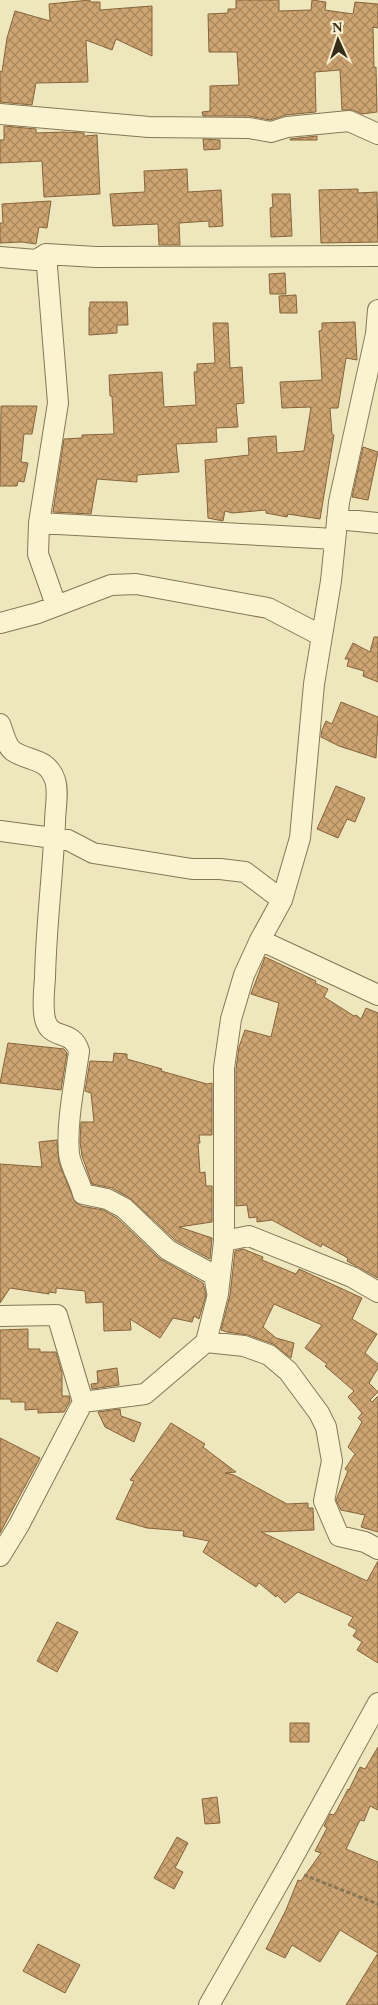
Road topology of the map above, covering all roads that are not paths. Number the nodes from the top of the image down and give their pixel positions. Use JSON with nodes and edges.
{"nodes":[{"id":1,"x":0,"y":114,"type":"edge"},
{"id":2,"x":378,"y":134,"type":"edge"},
{"id":3,"x":46,"y":254,"type":"junction"},
{"id":4,"x":378,"y":256,"type":"edge"},
{"id":5,"x":0,"y":257,"type":"edge"},
{"id":6,"x":378,"y":310,"type":"edge"},
{"id":7,"x":39,"y":523,"type":"junction"},
{"id":8,"x":378,"y":523,"type":"edge"},
{"id":9,"x":336,"y":529,"type":"junction"},
{"id":10,"x":56,"y":605,"type":"junction"},
{"id":11,"x":0,"y":624,"type":"edge"},
{"id":12,"x":322,"y":636,"type":"junction"},
{"id":13,"x":0,"y":724,"type":"edge"},
{"id":14,"x":0,"y":831,"type":"edge"},
{"id":15,"x":54,"y":838,"type":"junction"},
{"id":16,"x":282,"y":900,"type":"junction"},
{"id":17,"x":260,"y":940,"type":"junction"},
{"id":18,"x":378,"y":995,"type":"edge"},
{"id":19,"x":224,"y":1240,"type":"junction"},
{"id":20,"x":378,"y":1292,"type":"edge"},
{"id":21,"x":218,"y":1294,"type":"junction"},
{"id":22,"x":0,"y":1316,"type":"edge"},
{"id":23,"x":206,"y":1342,"type":"junction"},
{"id":24,"x":83,"y":1402,"type":"junction"},
{"id":25,"x":378,"y":1549,"type":"edge"},
{"id":26,"x":0,"y":1556,"type":"edge"},
{"id":27,"x":378,"y":1703,"type":"edge"},
{"id":28,"x":209,"y":2005,"type":"edge"}],
"edges":[{"from":1,"to":2,"type":"street"},
{"from":3,"to":4,"type":"street"},
{"from":3,"to":5,"type":"street"},
{"from":3,"to":7,"type":"street"},
{"from":6,"to":9,"type":"street"},
{"from":7,"to":9,"type":"street"},
{"from":7,"to":10,"type":"street"},
{"from":8,"to":9,"type":"street"},
{"from":9,"to":12,"type":"street"},
{"from":10,"to":11,"type":"street"},
{"from":10,"to":12,"type":"street"},
{"from":12,"to":16,"type":"street"},
{"from":13,"to":15,"type":"street"},
{"from":14,"to":15,"type":"street"},
{"from":15,"to":16,"type":"street"},
{"from":15,"to":21,"type":"street"},
{"from":16,"to":17,"type":"street"},
{"from":17,"to":18,"type":"street"},
{"from":17,"to":19,"type":"street"},
{"from":19,"to":20,"type":"street"},
{"from":19,"to":21,"type":"street"},
{"from":21,"to":23,"type":"street"},
{"from":22,"to":24,"type":"street"},
{"from":23,"to":24,"type":"street"},
{"from":23,"to":25,"type":"street"},
{"from":24,"to":26,"type":"street"},
{"from":27,"to":28,"type":"street"}]}
